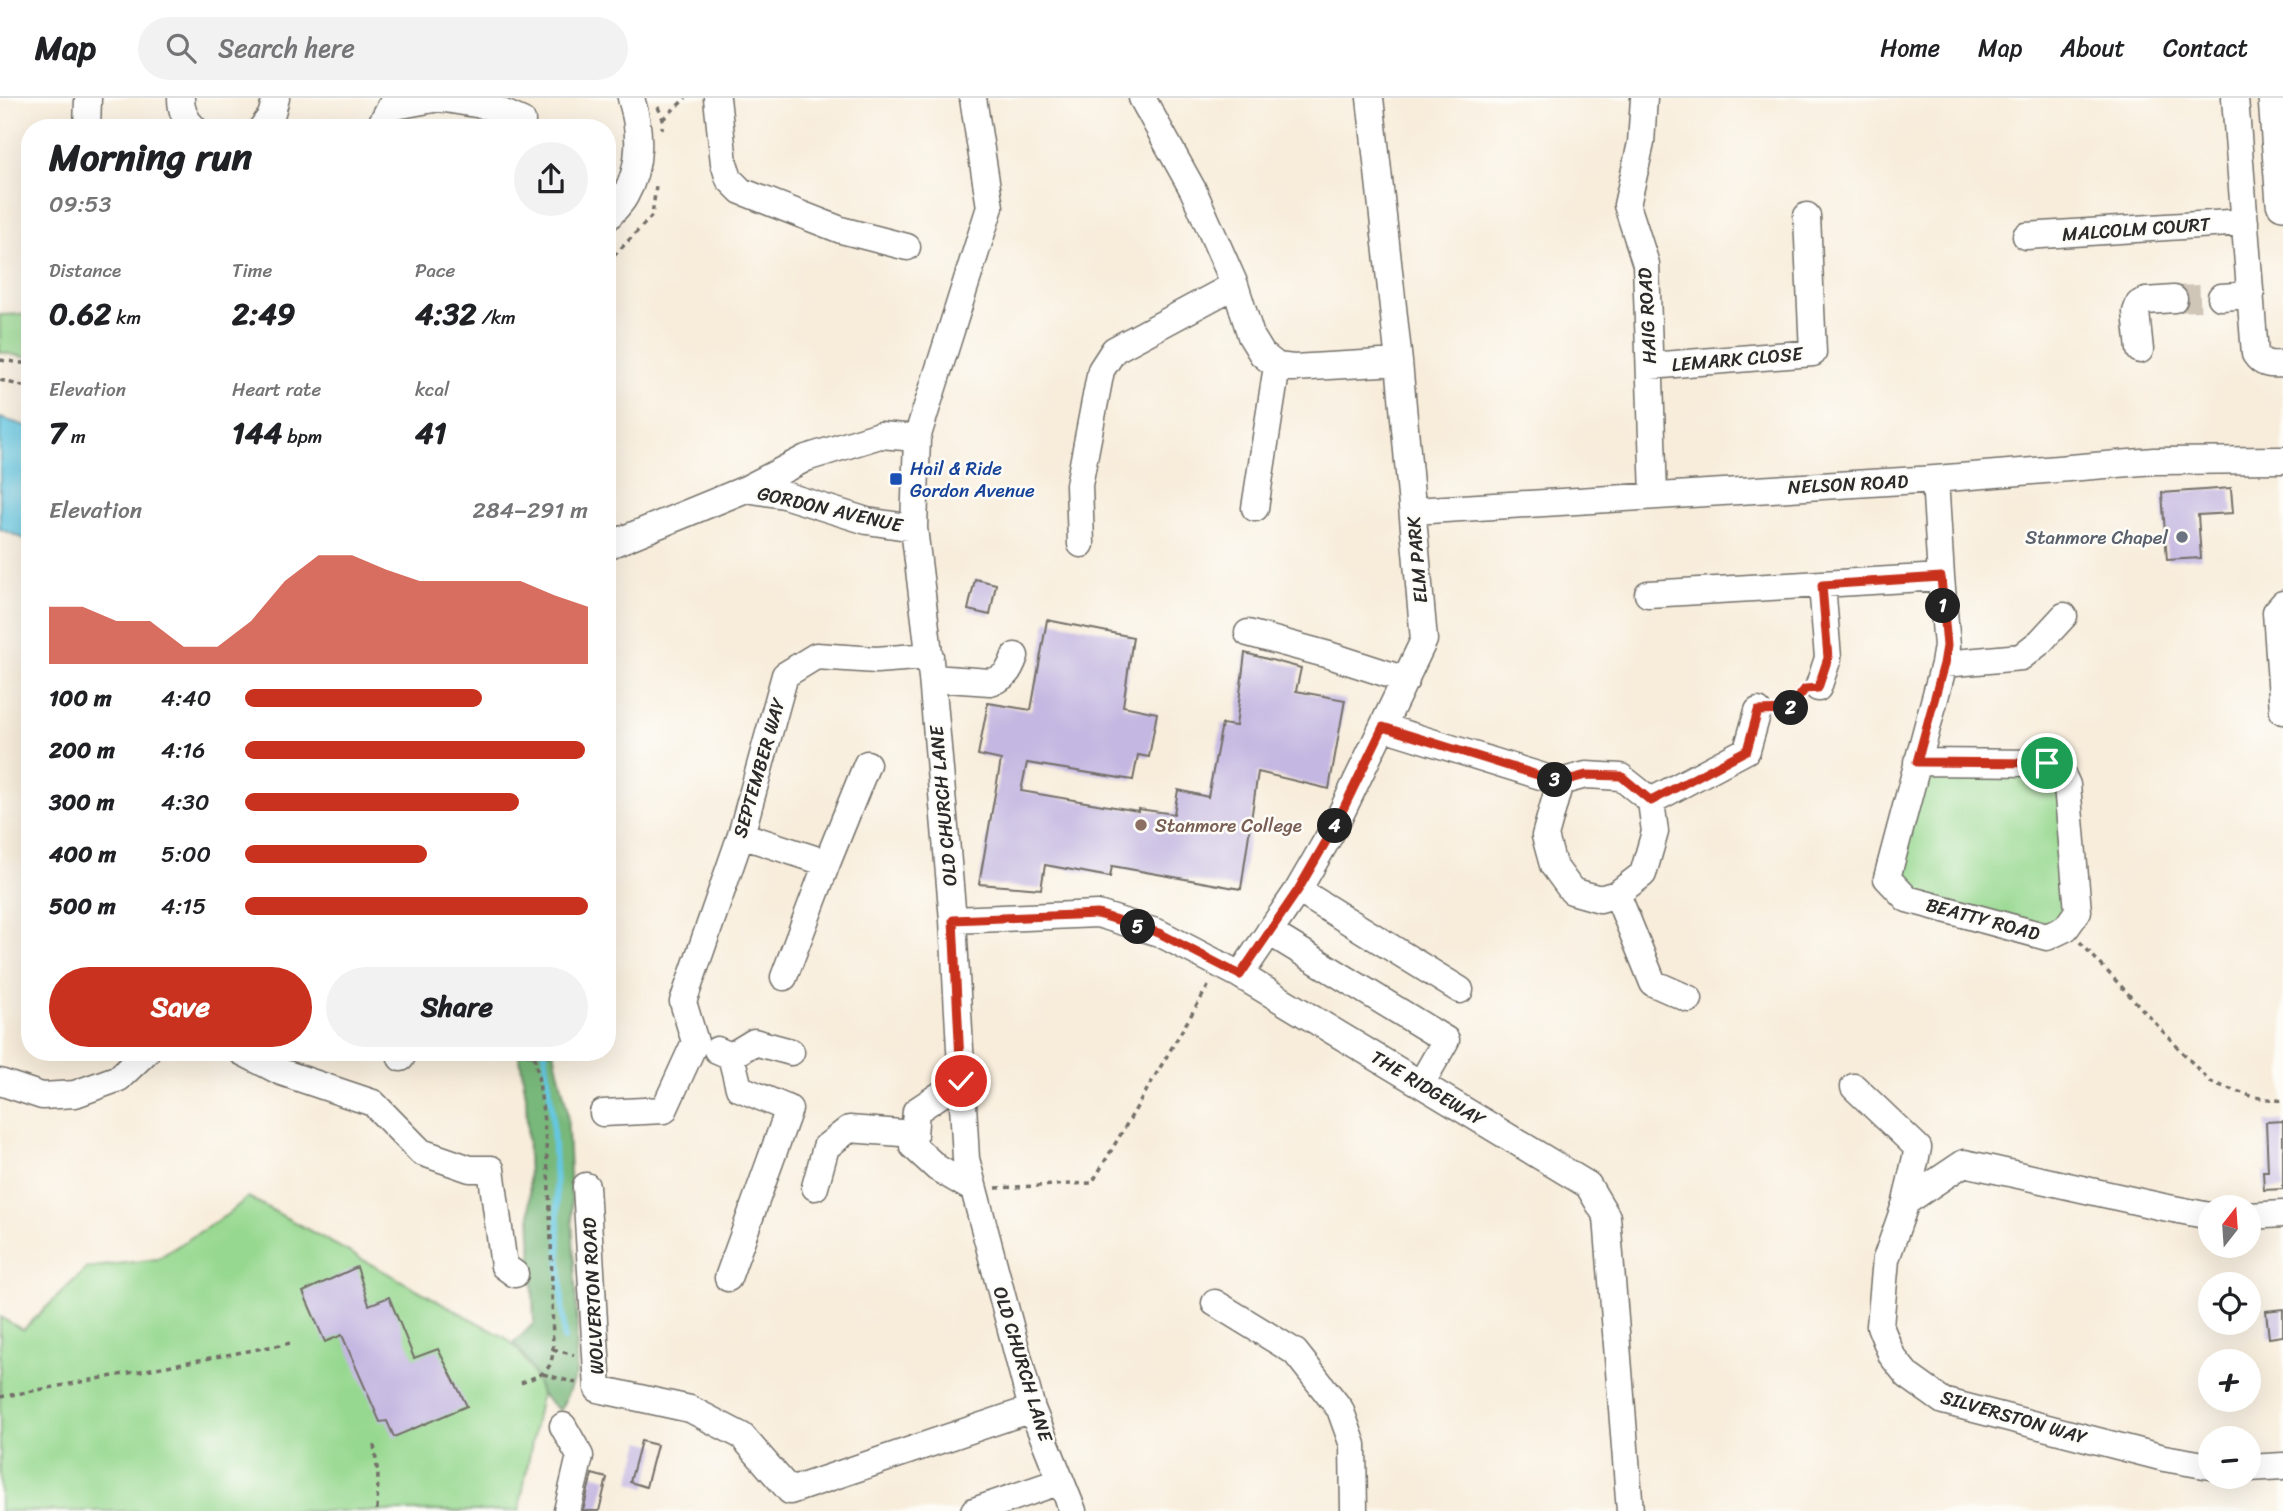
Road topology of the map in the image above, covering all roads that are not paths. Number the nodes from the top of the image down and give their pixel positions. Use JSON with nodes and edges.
{"nodes":[{"id":1,"x":88,"y":98,"type":"edge"},
{"id":2,"x":181,"y":98,"type":"edge"},
{"id":3,"x":631,"y":98,"type":"edge"},
{"id":4,"x":717,"y":98,"type":"edge"},
{"id":5,"x":973,"y":98,"type":"edge"},
{"id":6,"x":1143,"y":98,"type":"edge"},
{"id":7,"x":1370,"y":98,"type":"edge"},
{"id":8,"x":1644,"y":98,"type":"edge"},
{"id":9,"x":2235,"y":98,"type":"edge"},
{"id":10,"x":2275,"y":98,"type":"edge"},
{"id":11,"x":87,"y":119,"type":"edge"},
{"id":12,"x":187,"y":119,"type":"edge"},
{"id":13,"x":384,"y":119,"type":"edge"},
{"id":14,"x":517,"y":119,"type":"edge"},
{"id":15,"x":2283,"y":203,"type":"edge"},
{"id":16,"x":616,"y":207,"type":"edge"},
{"id":17,"x":1807,"y":216,"type":"dead end"},
{"id":18,"x":2245,"y":222,"type":"junction"},
{"id":19,"x":2026,"y":237,"type":"dead end"},
{"id":20,"x":907,"y":247,"type":"dead end"},
{"id":21,"x":1235,"y":285,"type":"junction"},
{"id":22,"x":2251,"y":295,"type":"junction"},
{"id":23,"x":2221,"y":297,"type":"tunnel mouth"},
{"id":24,"x":2174,"y":299,"type":"tunnel mouth"},
{"id":25,"x":2140,"y":350,"type":"dead end"},
{"id":26,"x":1399,"y":362,"type":"junction"},
{"id":27,"x":2283,"y":365,"type":"edge"},
{"id":28,"x":1277,"y":366,"type":"junction"},
{"id":29,"x":1650,"y":366,"type":"junction"},
{"id":30,"x":917,"y":438,"type":"junction"},
{"id":31,"x":2283,"y":460,"type":"edge"},
{"id":32,"x":1935,"y":479,"type":"junction"},
{"id":33,"x":746,"y":489,"type":"junction"},
{"id":34,"x":1654,"y":496,"type":"junction"},
{"id":35,"x":1255,"y":508,"type":"dead end"},
{"id":36,"x":1413,"y":511,"type":"junction"},
{"id":37,"x":914,"y":528,"type":"junction"},
{"id":38,"x":616,"y":542,"type":"edge"},
{"id":39,"x":1081,"y":544,"type":"dead end"},
{"id":40,"x":1941,"y":577,"type":"junction"},
{"id":41,"x":1822,"y":585,"type":"junction"},
{"id":42,"x":1648,"y":594,"type":"dead end"},
{"id":43,"x":2283,"y":604,"type":"edge"},
{"id":44,"x":2063,"y":616,"type":"dead end"},
{"id":45,"x":1248,"y":633,"type":"dead end"},
{"id":46,"x":1015,"y":656,"type":"dead end"},
{"id":47,"x":1944,"y":664,"type":"junction"},
{"id":48,"x":931,"y":667,"type":"junction"},
{"id":49,"x":1406,"y":680,"type":"junction"},
{"id":50,"x":1818,"y":688,"type":"road end"},
{"id":51,"x":1758,"y":711,"type":"road end"},
{"id":52,"x":2283,"y":711,"type":"edge"},
{"id":53,"x":1383,"y":727,"type":"junction"},
{"id":54,"x":1917,"y":762,"type":"junction"},
{"id":55,"x":867,"y":764,"type":"dead end"},
{"id":56,"x":1560,"y":782,"type":"junction"},
{"id":57,"x":1651,"y":801,"type":"junction"},
{"id":58,"x":741,"y":835,"type":"junction"},
{"id":59,"x":827,"y":863,"type":"junction"},
{"id":60,"x":1298,"y":890,"type":"junction"},
{"id":61,"x":1617,"y":894,"type":"junction"},
{"id":62,"x":953,"y":920,"type":"junction"},
{"id":63,"x":1269,"y":932,"type":"junction"},
{"id":64,"x":1230,"y":970,"type":"junction"},
{"id":65,"x":784,"y":977,"type":"dead end"},
{"id":66,"x":1460,"y":989,"type":"dead end"},
{"id":67,"x":1689,"y":999,"type":"dead end"},
{"id":68,"x":695,"y":1042,"type":"junction"},
{"id":69,"x":791,"y":1052,"type":"dead end"},
{"id":70,"x":731,"y":1056,"type":"junction"},
{"id":71,"x":137,"y":1061,"type":"edge"},
{"id":72,"x":260,"y":1061,"type":"edge"},
{"id":73,"x":961,"y":1081,"type":"junction"},
{"id":74,"x":0,"y":1082,"type":"edge"},
{"id":75,"x":1421,"y":1084,"type":"junction"},
{"id":76,"x":1854,"y":1087,"type":"dead end"},
{"id":77,"x":603,"y":1113,"type":"dead end"},
{"id":78,"x":914,"y":1134,"type":"junction"},
{"id":79,"x":1917,"y":1148,"type":"junction"},
{"id":80,"x":1964,"y":1163,"type":"junction"},
{"id":81,"x":586,"y":1186,"type":"dead end"},
{"id":82,"x":815,"y":1187,"type":"dead end"},
{"id":83,"x":973,"y":1189,"type":"junction"},
{"id":84,"x":1906,"y":1202,"type":"junction"},
{"id":85,"x":2198,"y":1214,"type":"edge"},
{"id":86,"x":2283,"y":1214,"type":"edge"},
{"id":87,"x":2261,"y":1215,"type":"edge"},
{"id":88,"x":515,"y":1274,"type":"dead end"},
{"id":89,"x":728,"y":1278,"type":"dead end"},
{"id":90,"x":1215,"y":1303,"type":"dead end"},
{"id":91,"x":1032,"y":1409,"type":"junction"},
{"id":92,"x":562,"y":1426,"type":"dead end"},
{"id":93,"x":2198,"y":1464,"type":"edge"},
{"id":94,"x":2283,"y":1466,"type":"edge"},
{"id":95,"x":2261,"y":1467,"type":"edge"},
{"id":96,"x":1061,"y":1481,"type":"junction"},
{"id":97,"x":788,"y":1501,"type":"edge"},
{"id":98,"x":567,"y":1511,"type":"edge"},
{"id":99,"x":974,"y":1511,"type":"edge"},
{"id":100,"x":1073,"y":1511,"type":"edge"},
{"id":101,"x":1354,"y":1511,"type":"edge"},
{"id":102,"x":1630,"y":1511,"type":"edge"}],
"edges":[{"from":1,"to":11,"type":"street"},
{"from":2,"to":12,"type":"street"},
{"from":3,"to":16,"type":"street"},
{"from":4,"to":20,"type":"street"},
{"from":5,"to":30,"type":"street","name":"OLD CHURCH LANE"},
{"from":6,"to":21,"type":"street"},
{"from":7,"to":26,"type":"street","name":"ELM PARK"},
{"from":8,"to":29,"type":"street","name":"HAIG ROAD"},
{"from":9,"to":18,"type":"street"},
{"from":10,"to":15,"type":"main road"},
{"from":13,"to":14,"type":"street"},
{"from":17,"to":29,"type":"street","name":"LEMARK CLOSE"},
{"from":18,"to":19,"type":"street","name":"MALCOLM COURT"},
{"from":18,"to":22,"type":"street"},
{"from":21,"to":28,"type":"street"},
{"from":21,"to":39,"type":"street"},
{"from":22,"to":23,"type":"street"},
{"from":22,"to":27,"type":"street"},
{"from":24,"to":25,"type":"street"},
{"from":26,"to":28,"type":"street"},
{"from":26,"to":36,"type":"street","name":"ELM PARK"},
{"from":28,"to":35,"type":"street"},
{"from":29,"to":34,"type":"street","name":"HAIG ROAD"},
{"from":30,"to":33,"type":"street","name":"GORDON AVENUE"},
{"from":30,"to":37,"type":"street","name":"OLD CHURCH LANE"},
{"from":31,"to":32,"type":"street","name":"NELSON ROAD"},
{"from":32,"to":34,"type":"street","name":"NELSON ROAD"},
{"from":32,"to":40,"type":"street","name":"BEATTY ROAD"},
{"from":33,"to":37,"type":"street","name":"GORDON AVENUE"},
{"from":33,"to":38,"type":"street","name":"GORDON AVENUE"},
{"from":34,"to":36,"type":"street","name":"NELSON ROAD"},
{"from":36,"to":49,"type":"street","name":"ELM PARK"},
{"from":37,"to":48,"type":"street","name":"OLD CHURCH LANE"},
{"from":40,"to":41,"type":"street"},
{"from":40,"to":47,"type":"street","name":"BEATTY ROAD"},
{"from":41,"to":42,"type":"street"},
{"from":41,"to":50,"type":"street"},
{"from":43,"to":52,"type":"street"},
{"from":44,"to":47,"type":"street"},
{"from":45,"to":49,"type":"street"},
{"from":46,"to":48,"type":"street","name":"SEPTEMBER WAY"},
{"from":47,"to":54,"type":"street","name":"BEATTY ROAD"},
{"from":48,"to":58,"type":"street","name":"SEPTEMBER WAY"},
{"from":48,"to":62,"type":"street","name":"OLD CHURCH LANE"},
{"from":49,"to":53,"type":"street","name":"ELM PARK"},
{"from":51,"to":57,"type":"street"},
{"from":53,"to":56,"type":"street"},
{"from":53,"to":60,"type":"street","name":"ELM PARK"},
{"from":54,"to":54,"type":"street","name":"BEATTY ROAD"},
{"from":55,"to":59,"type":"street"},
{"from":56,"to":57,"type":"street"},
{"from":56,"to":61,"type":"street"},
{"from":57,"to":61,"type":"street"},
{"from":58,"to":59,"type":"street"},
{"from":58,"to":68,"type":"street","name":"SEPTEMBER WAY"},
{"from":59,"to":65,"type":"street"},
{"from":60,"to":63,"type":"street","name":"ELM PARK"},
{"from":60,"to":66,"type":"street"},
{"from":61,"to":67,"type":"street"},
{"from":62,"to":64,"type":"street","name":"THE RIDGEWAY"},
{"from":62,"to":73,"type":"street","name":"OLD CHURCH LANE"},
{"from":63,"to":64,"type":"street","name":"ELM PARK"},
{"from":63,"to":75,"type":"street"},
{"from":64,"to":75,"type":"street","name":"THE RIDGEWAY"},
{"from":68,"to":70,"type":"street"},
{"from":68,"to":77,"type":"street"},
{"from":69,"to":70,"type":"street"},
{"from":70,"to":89,"type":"street"},
{"from":71,"to":74,"type":"street"},
{"from":72,"to":88,"type":"street"},
{"from":73,"to":78,"type":"street"},
{"from":73,"to":83,"type":"street","name":"OLD CHURCH LANE"},
{"from":75,"to":102,"type":"street","name":"THE RIDGEWAY"},
{"from":76,"to":79,"type":"street"},
{"from":78,"to":82,"type":"street"},
{"from":78,"to":83,"type":"street"},
{"from":79,"to":80,"type":"street"},
{"from":79,"to":84,"type":"street","name":"SILVERSTON WAY"},
{"from":80,"to":84,"type":"street"},
{"from":80,"to":85,"type":"street"},
{"from":81,"to":97,"type":"street","name":"WOLVERTON ROAD"},
{"from":83,"to":91,"type":"street","name":"OLD CHURCH LANE"},
{"from":84,"to":93,"type":"street","name":"SILVERSTON WAY"},
{"from":86,"to":87,"type":"street"},
{"from":90,"to":101,"type":"street"},
{"from":91,"to":96,"type":"street","name":"OLD CHURCH LANE"},
{"from":91,"to":97,"type":"street","name":"WOLVERTON ROAD"},
{"from":92,"to":98,"type":"street"},
{"from":94,"to":95,"type":"street"},
{"from":96,"to":99,"type":"street"},
{"from":96,"to":100,"type":"street","name":"OLD CHURCH LANE"}]}
